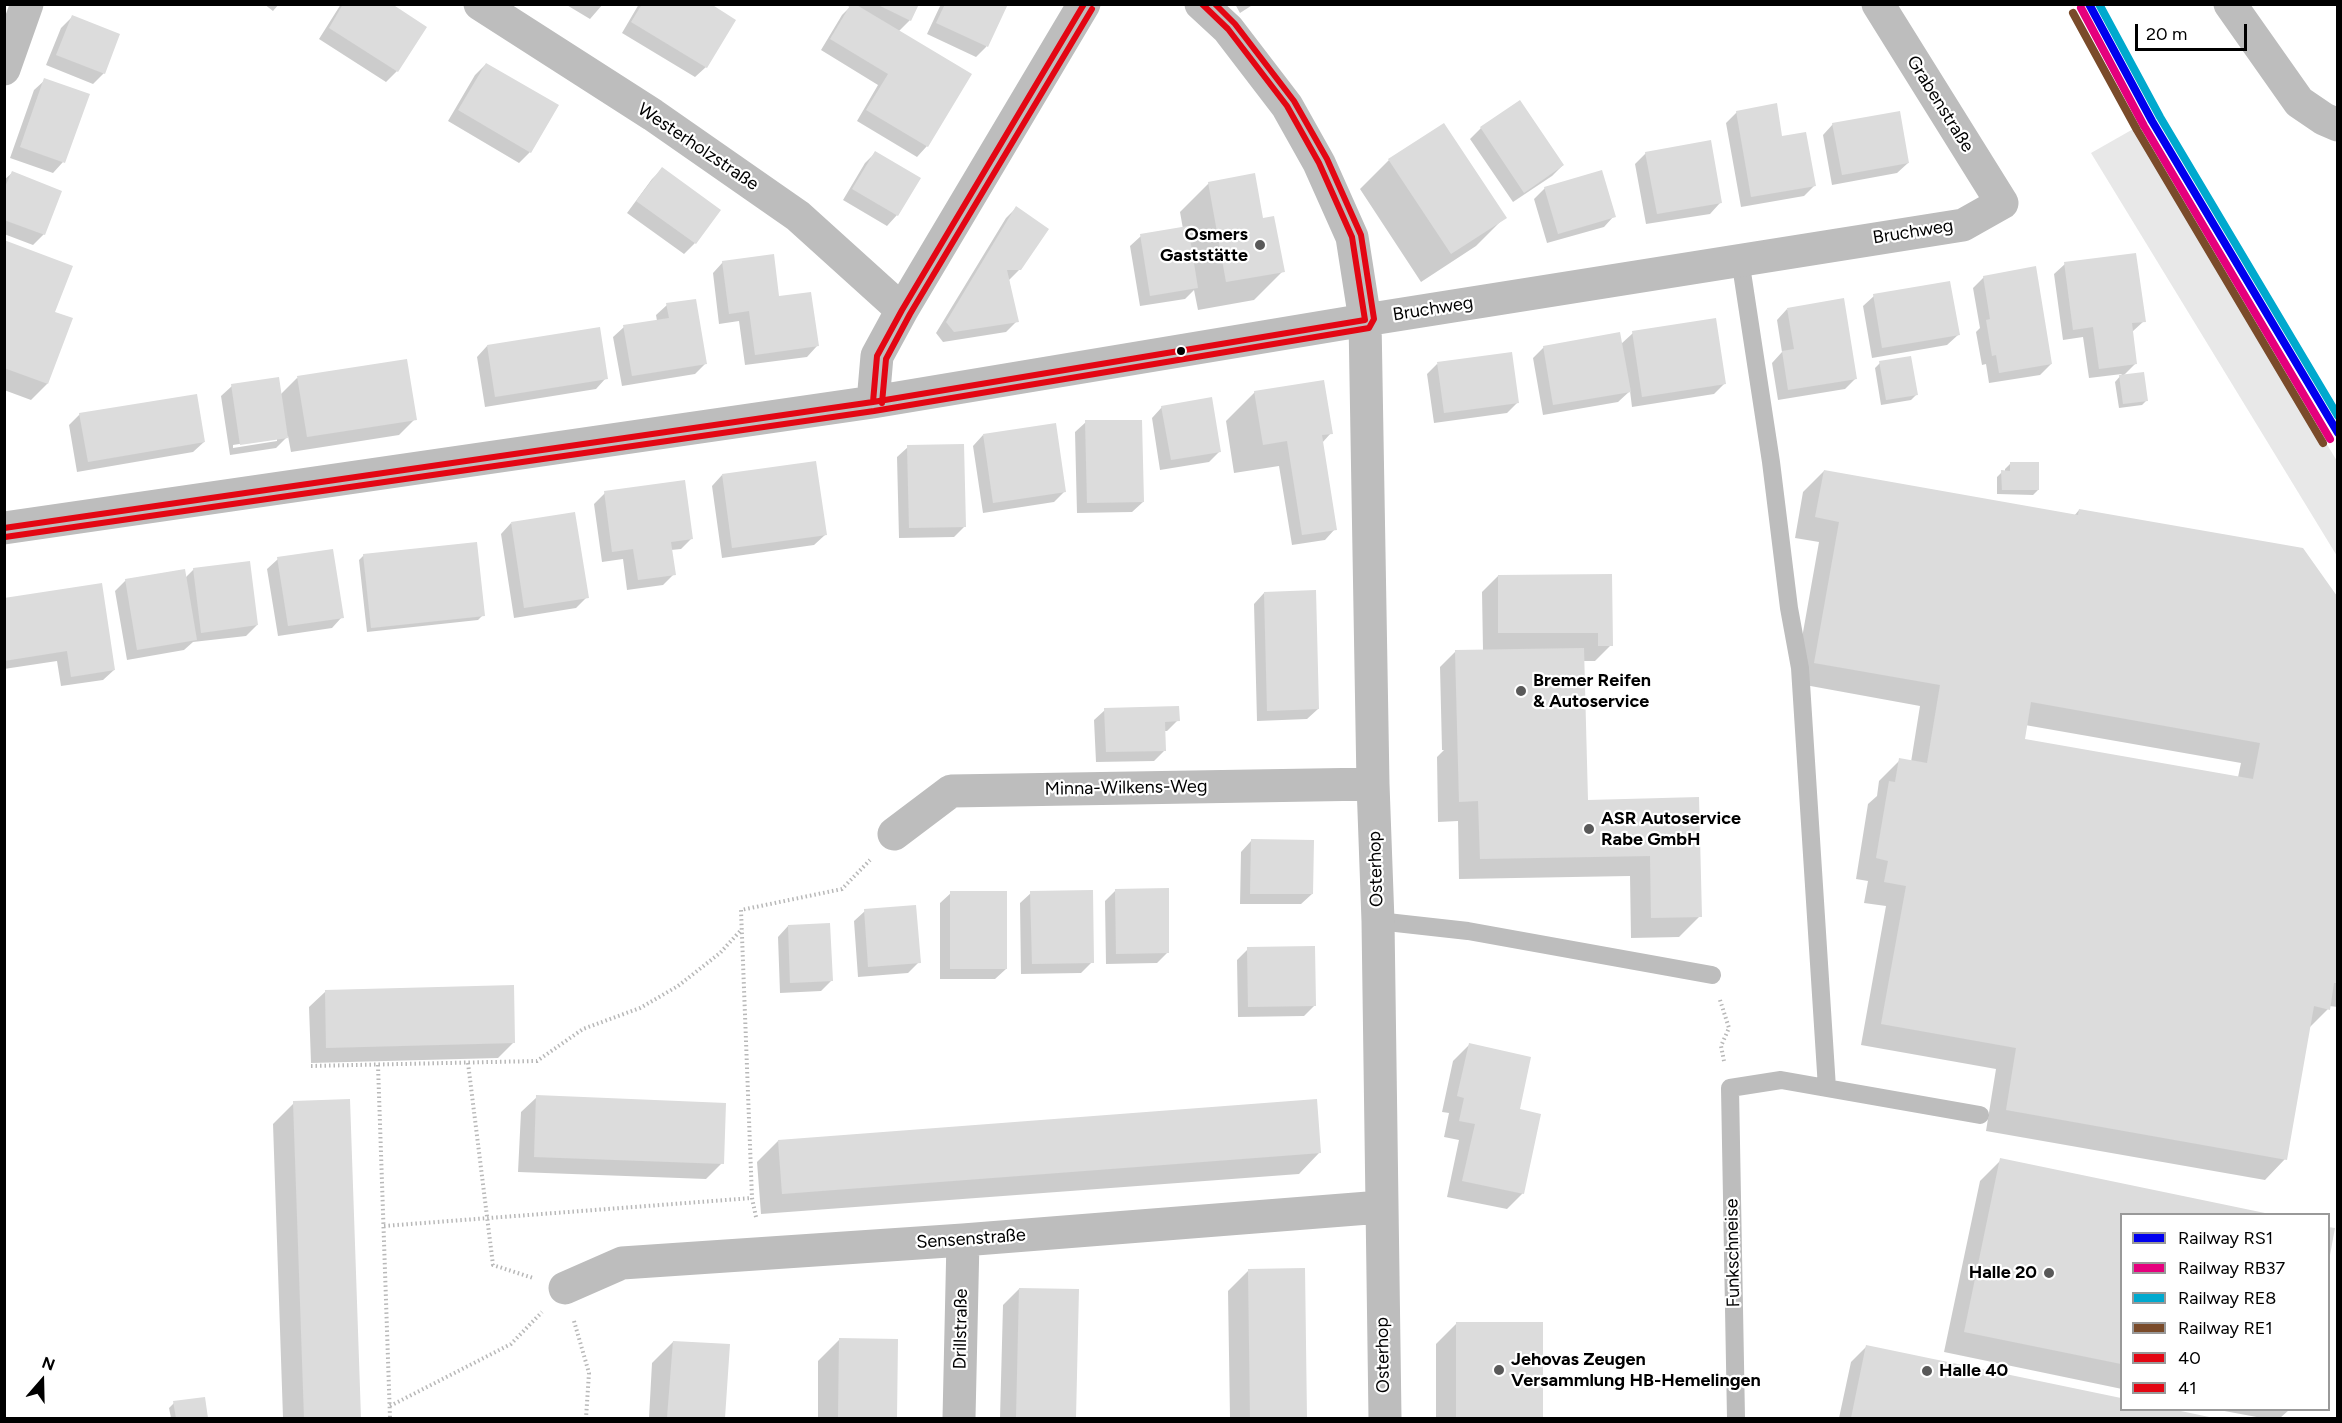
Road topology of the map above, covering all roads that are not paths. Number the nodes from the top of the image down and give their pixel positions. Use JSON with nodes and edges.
{"nodes":[{"id":1,"x":27,"y":4,"type":"edge"},
{"id":2,"x":480,"y":4,"type":"edge"},
{"id":3,"x":1084,"y":4,"type":"edge"},
{"id":4,"x":1201,"y":4,"type":"edge"},
{"id":5,"x":1878,"y":4,"type":"edge"},
{"id":6,"x":2230,"y":4,"type":"edge"},
{"id":7,"x":6,"y":59,"type":"edge"},
{"id":8,"x":2337,"y":125,"type":"edge"},
{"id":9,"x":2002,"y":203,"type":"joint"},
{"id":10,"x":1740,"y":259,"type":"junction"},
{"id":11,"x":902,"y":310,"type":"junction"},
{"id":12,"x":1365,"y":320,"type":"junction"},
{"id":13,"x":873,"y":402,"type":"junction"},
{"id":14,"x":4,"y":528,"type":"edge"},
{"id":15,"x":1373,"y":784,"type":"junction"},
{"id":16,"x":894,"y":834,"type":"road end"},
{"id":17,"x":1378,"y":921,"type":"junction"},
{"id":18,"x":1712,"y":975,"type":"road end"},
{"id":19,"x":1827,"y":1088,"type":"junction"},
{"id":20,"x":1980,"y":1115,"type":"dead end"},
{"id":21,"x":1381,"y":1207,"type":"junction"},
{"id":22,"x":963,"y":1240,"type":"junction"},
{"id":23,"x":565,"y":1288,"type":"road end"},
{"id":24,"x":959,"y":1419,"type":"edge"},
{"id":25,"x":1384,"y":1419,"type":"edge"},
{"id":26,"x":1736,"y":1419,"type":"edge"}],
"edges":[{"from":1,"to":7,"type":"street"},
{"from":2,"to":11,"type":"street","name":"Westerholzstraße"},
{"from":3,"to":11,"type":"street"},
{"from":4,"to":12,"type":"street","name":"Osterhop"},
{"from":5,"to":9,"type":"street","name":"Grabenstraße"},
{"from":6,"to":8,"type":"street"},
{"from":9,"to":10,"type":"street","name":"Bruchweg"},
{"from":10,"to":12,"type":"street","name":"Bruchweg"},
{"from":10,"to":19,"type":"lane"},
{"from":11,"to":13,"type":"street"},
{"from":12,"to":13,"type":"street","name":"Bruchweg"},
{"from":12,"to":15,"type":"street","name":"Osterhop"},
{"from":13,"to":14,"type":"street","name":"Bruchweg"},
{"from":15,"to":16,"type":"street","name":"Minna-Wilkens-Weg"},
{"from":15,"to":17,"type":"street","name":"Osterhop"},
{"from":17,"to":18,"type":"lane"},
{"from":17,"to":21,"type":"street","name":"Osterhop"},
{"from":19,"to":20,"type":"lane"},
{"from":19,"to":26,"type":"lane","name":"Funkschneise"},
{"from":21,"to":22,"type":"street","name":"Sensenstraße"},
{"from":21,"to":25,"type":"street","name":"Osterhop"},
{"from":22,"to":23,"type":"street","name":"Sensenstraße"},
{"from":22,"to":24,"type":"street","name":"Drillstraße"}]}
